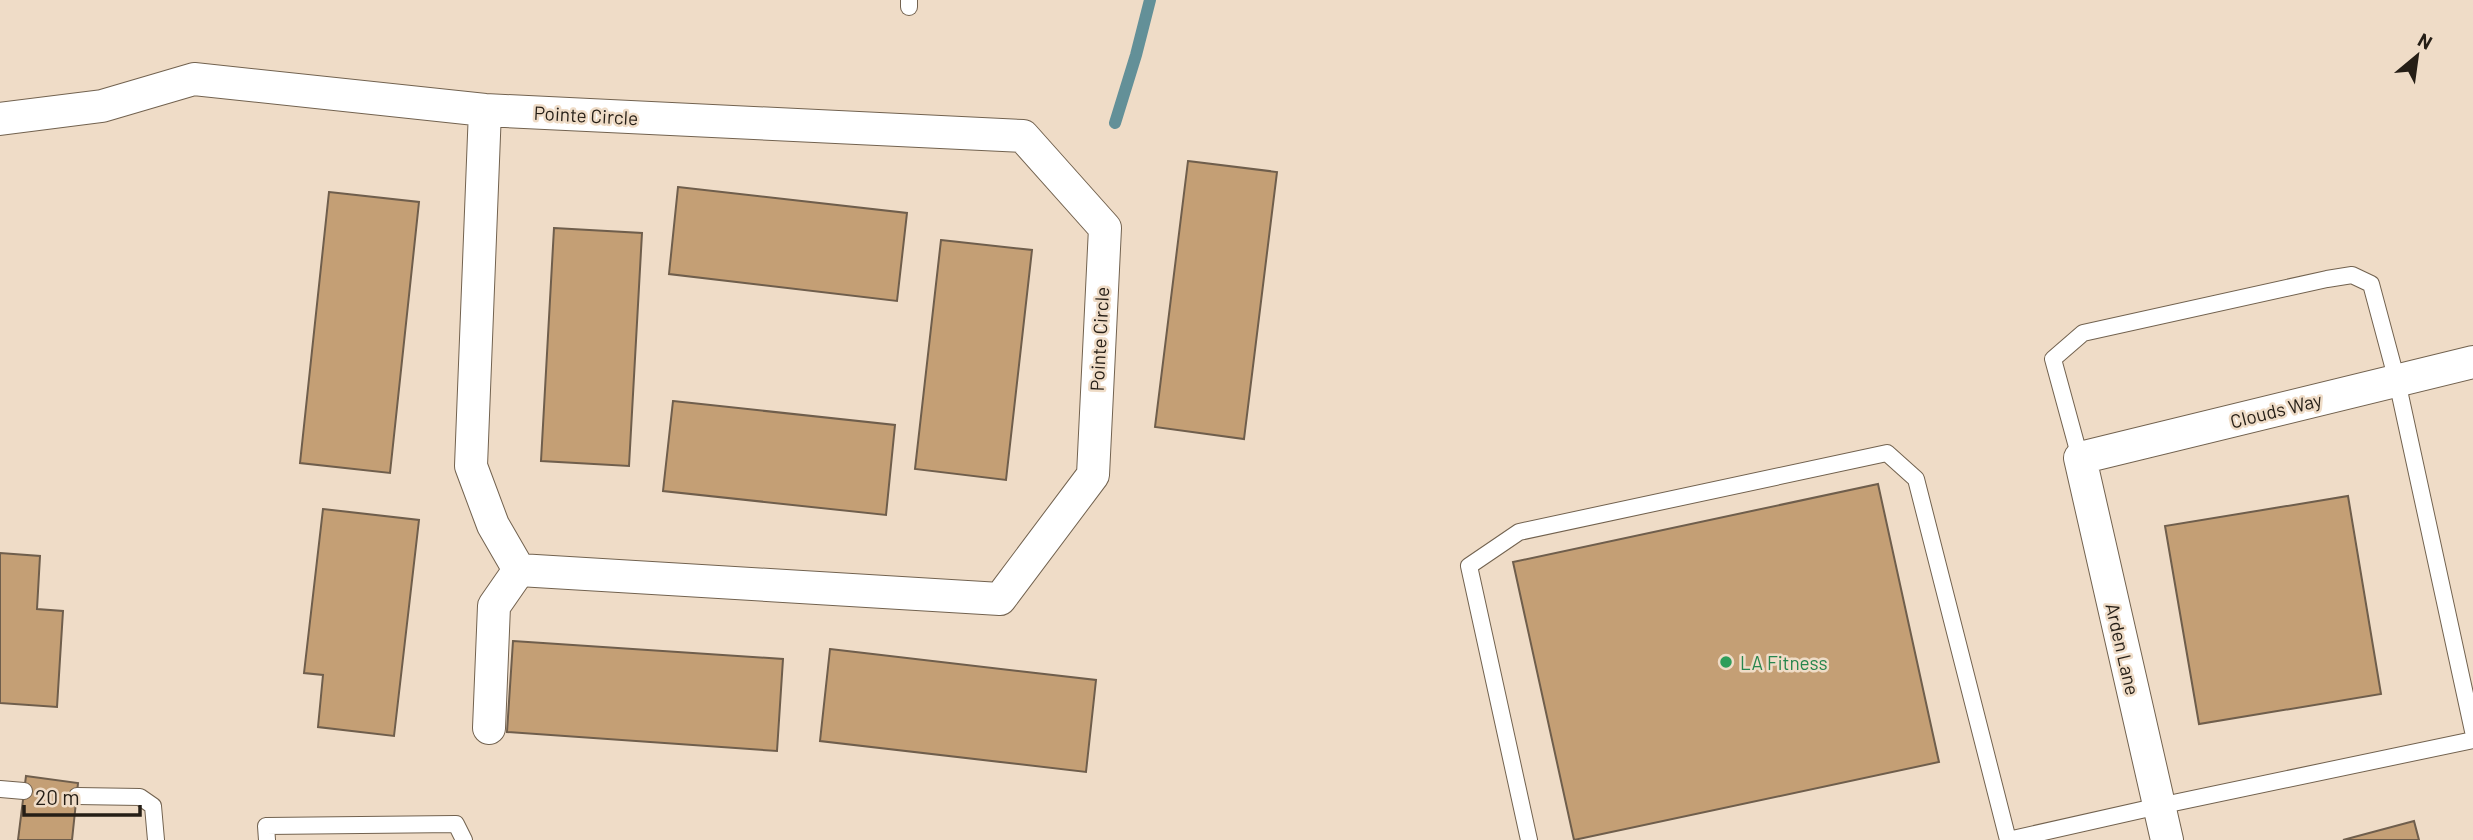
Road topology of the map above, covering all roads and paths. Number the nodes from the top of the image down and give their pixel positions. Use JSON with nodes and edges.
{"nodes":[{"id":1,"x":485,"y":110,"type":"junction"},
{"id":2,"x":0,"y":119,"type":"edge"},
{"id":3,"x":2473,"y":362,"type":"edge"},
{"id":4,"x":2397,"y":381,"type":"junction"},
{"id":5,"x":2080,"y":458,"type":"junction"},
{"id":6,"x":519,"y":570,"type":"junction"},
{"id":7,"x":489,"y":728,"type":"dead end"},
{"id":8,"x":2473,"y":731,"type":"edge"},
{"id":9,"x":2473,"y":740,"type":"edge"},
{"id":10,"x":0,"y":789,"type":"edge"},
{"id":11,"x":24,"y":791,"type":"dead end"},
{"id":12,"x":77,"y":796,"type":"dead end"},
{"id":13,"x":2159,"y":806,"type":"junction"},
{"id":14,"x":156,"y":840,"type":"edge"},
{"id":15,"x":267,"y":840,"type":"edge"},
{"id":16,"x":464,"y":840,"type":"edge"},
{"id":17,"x":1529,"y":840,"type":"edge"},
{"id":18,"x":2008,"y":840,"type":"edge"},
{"id":19,"x":2167,"y":840,"type":"edge"}],
"edges":[{"from":1,"to":2,"type":"street","name":"Pointe Circle"},
{"from":1,"to":6,"type":"street"},
{"from":1,"to":6,"type":"street","name":"Pointe Circle"},
{"from":3,"to":4,"type":"street","name":"Clouds Way"},
{"from":4,"to":5,"type":"street","name":"Clouds Way"},
{"from":4,"to":5,"type":"lane"},
{"from":4,"to":8,"type":"lane"},
{"from":5,"to":13,"type":"street","name":"Arden Lane"},
{"from":6,"to":7,"type":"street"},
{"from":9,"to":13,"type":"lane"},
{"from":10,"to":11,"type":"lane"},
{"from":12,"to":14,"type":"lane"},
{"from":13,"to":18,"type":"lane"},
{"from":13,"to":19,"type":"street","name":"Arden Lane"},
{"from":15,"to":16,"type":"lane"},
{"from":17,"to":18,"type":"lane"}]}
